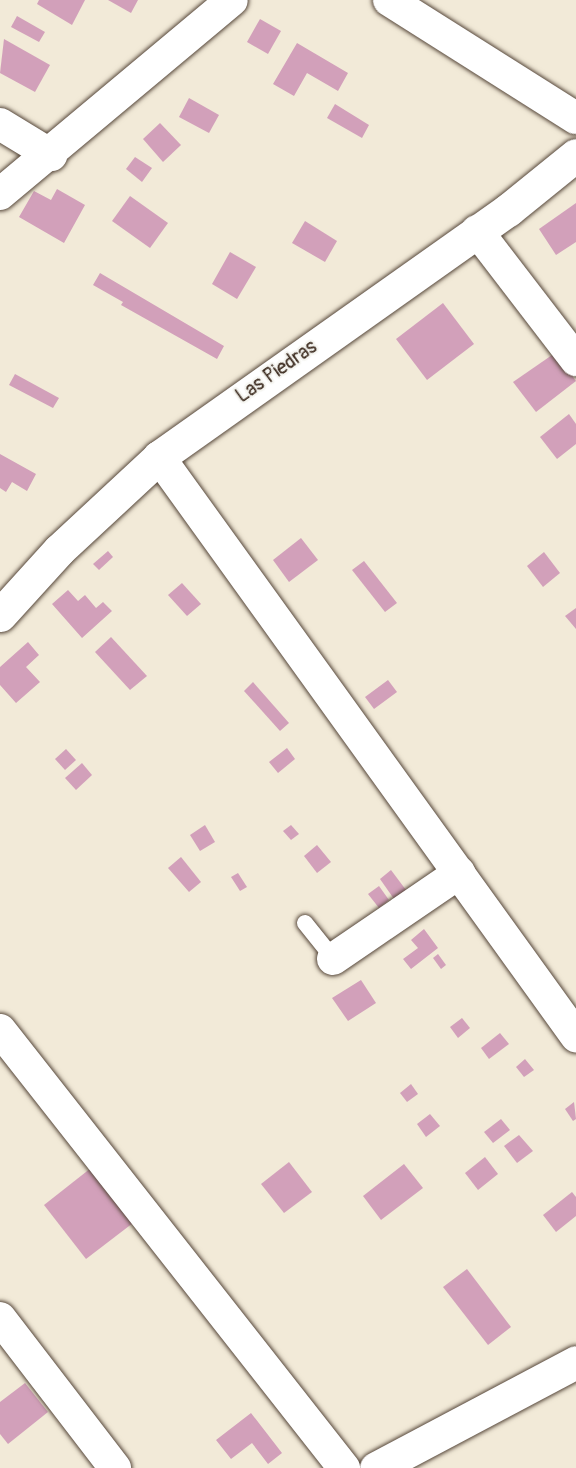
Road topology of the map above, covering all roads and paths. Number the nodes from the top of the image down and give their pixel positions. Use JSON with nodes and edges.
{"nodes":[{"id":1,"x":232,"y":0,"type":"edge"},
{"id":2,"x":389,"y":0,"type":"edge"},
{"id":3,"x":576,"y":118,"type":"edge"},
{"id":4,"x":0,"y":124,"type":"edge"},
{"id":5,"x":51,"y":155,"type":"junction"},
{"id":6,"x":576,"y":155,"type":"edge"},
{"id":7,"x":0,"y":194,"type":"edge"},
{"id":8,"x":477,"y":231,"type":"junction"},
{"id":9,"x":576,"y":360,"type":"edge"},
{"id":10,"x":159,"y":457,"type":"junction"},
{"id":11,"x":0,"y":615,"type":"edge"},
{"id":12,"x":459,"y":873,"type":"junction"},
{"id":13,"x":305,"y":922,"type":"dead end"},
{"id":14,"x":338,"y":965,"type":"joint"},
{"id":15,"x":0,"y":1030,"type":"edge"},
{"id":16,"x":576,"y":1036,"type":"edge"},
{"id":17,"x":0,"y":1318,"type":"edge"},
{"id":18,"x":576,"y":1362,"type":"edge"},
{"id":19,"x":116,"y":1468,"type":"edge"},
{"id":20,"x":344,"y":1468,"type":"edge"},
{"id":21,"x":376,"y":1468,"type":"edge"}],
"edges":[{"from":1,"to":5,"type":"street"},
{"from":2,"to":3,"type":"street"},
{"from":4,"to":5,"type":"street"},
{"from":5,"to":7,"type":"street"},
{"from":6,"to":8,"type":"street","name":"Las Piedras"},
{"from":8,"to":9,"type":"street"},
{"from":8,"to":10,"type":"street","name":"Las Piedras"},
{"from":10,"to":11,"type":"street","name":"Las Piedras"},
{"from":10,"to":12,"type":"street"},
{"from":12,"to":14,"type":"street"},
{"from":12,"to":16,"type":"street"},
{"from":13,"to":14,"type":"lane"},
{"from":15,"to":20,"type":"street"},
{"from":17,"to":19,"type":"street"},
{"from":18,"to":21,"type":"street"}]}
